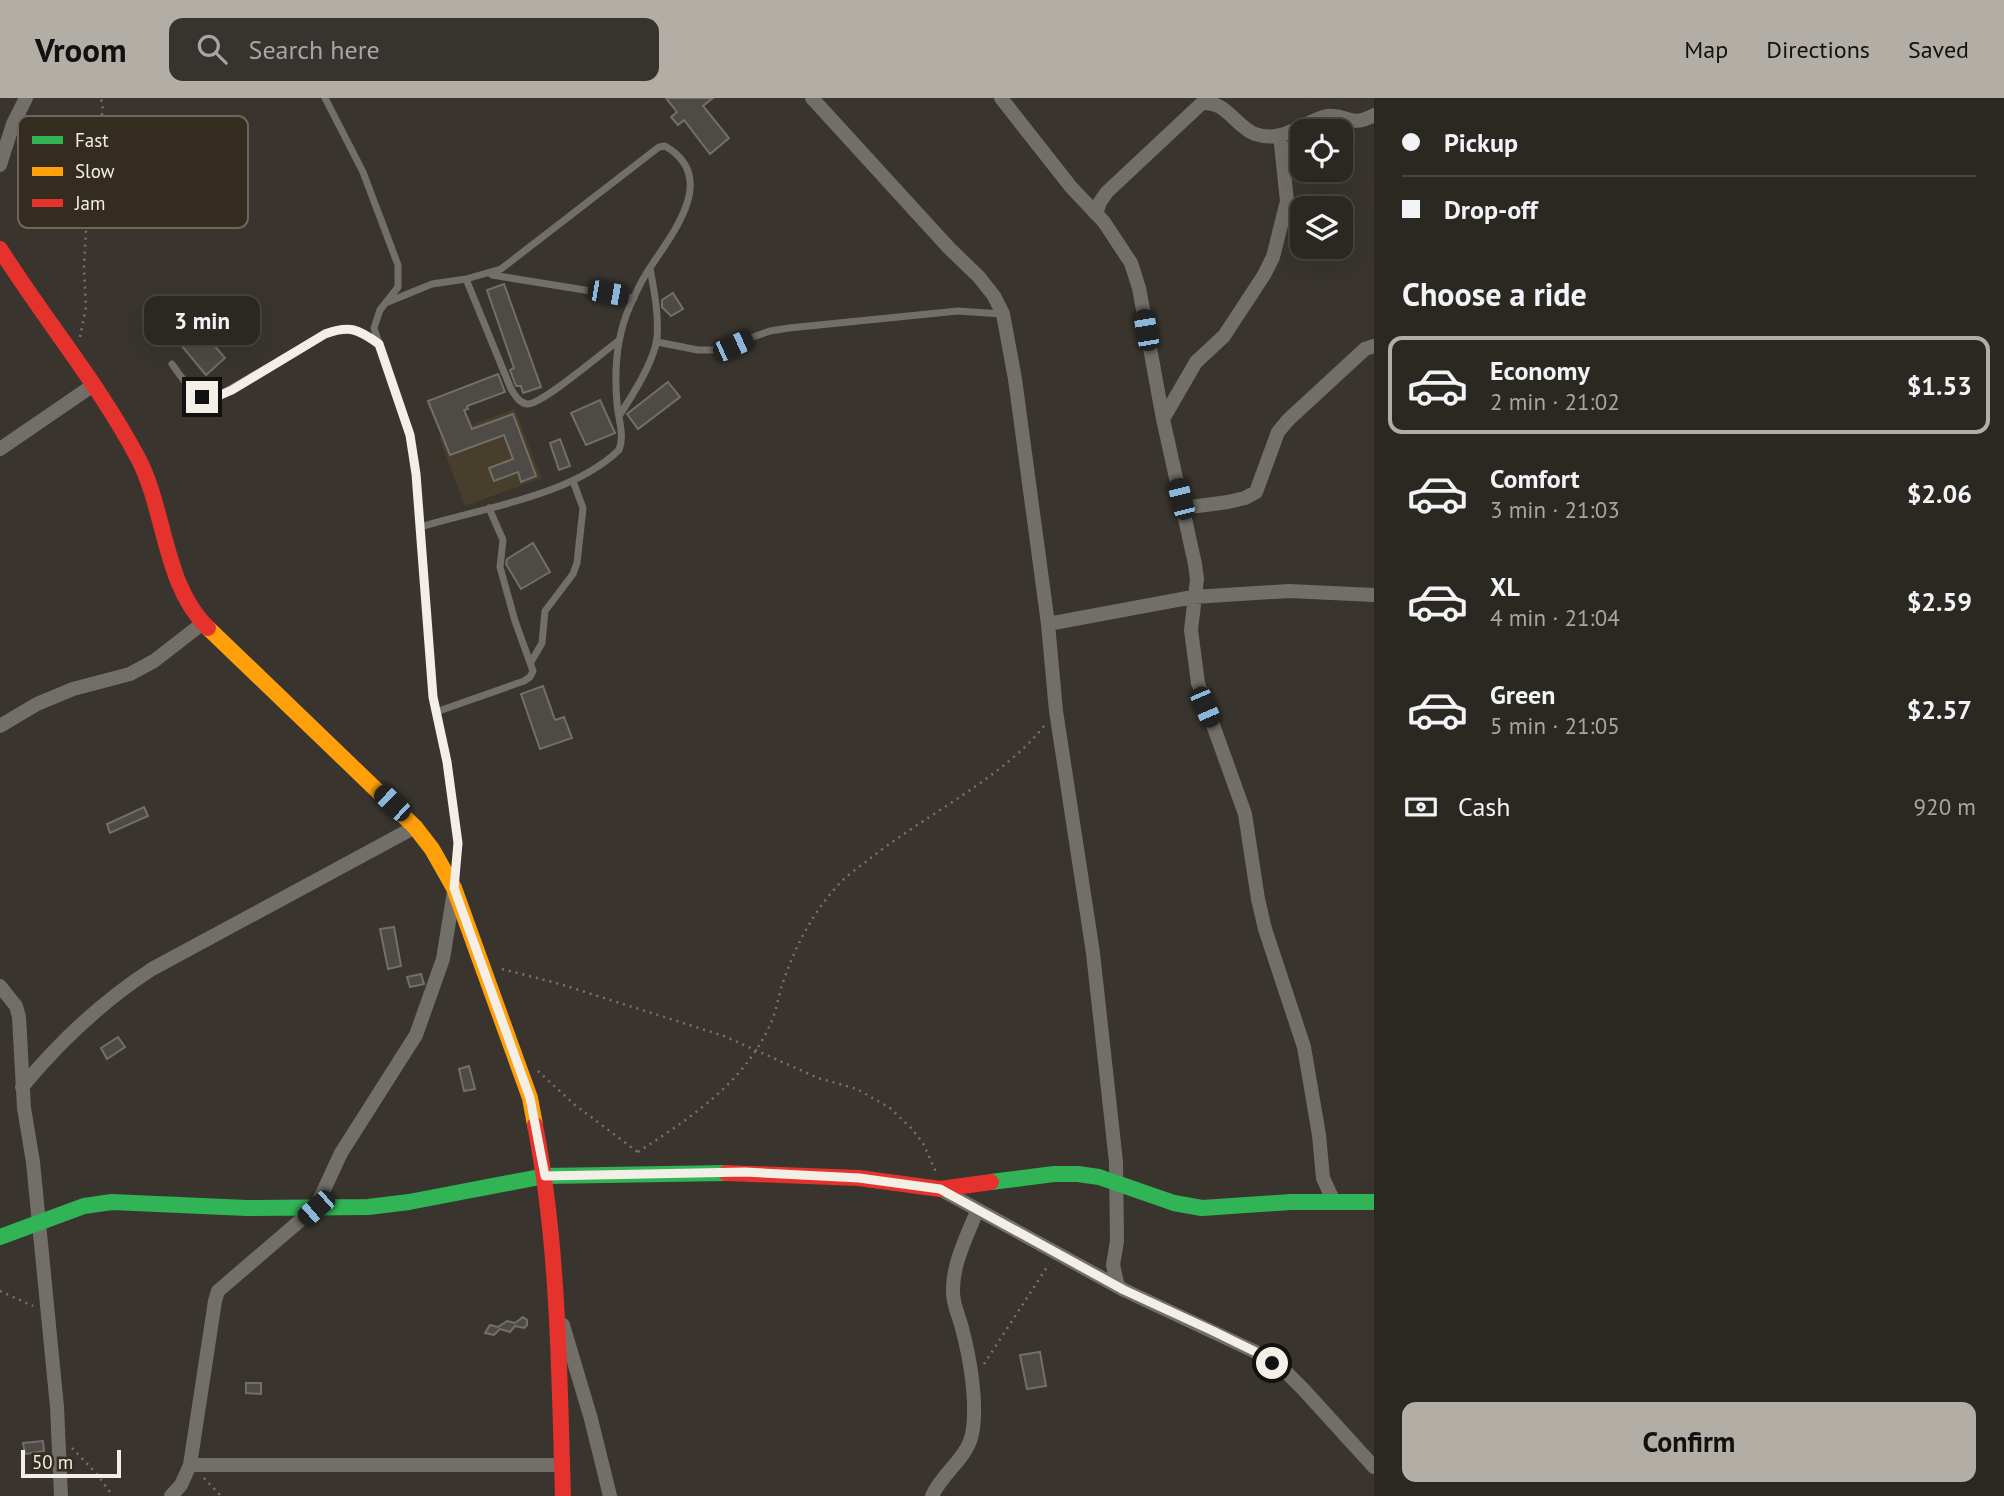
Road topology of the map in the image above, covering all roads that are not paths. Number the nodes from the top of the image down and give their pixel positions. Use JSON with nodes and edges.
{"nodes":[{"id":1,"x":26,"y":98,"type":"edge"},
{"id":2,"x":325,"y":98,"type":"edge"},
{"id":3,"x":812,"y":98,"type":"edge"},
{"id":4,"x":1001,"y":98,"type":"edge"},
{"id":5,"x":1374,"y":115,"type":"edge"},
{"id":6,"x":1280,"y":135,"type":"junction"},
{"id":7,"x":0,"y":165,"type":"edge"},
{"id":8,"x":1097,"y":214,"type":"junction"},
{"id":9,"x":0,"y":249,"type":"edge"},
{"id":10,"x":650,"y":268,"type":"junction"},
{"id":11,"x":488,"y":274,"type":"junction"},
{"id":12,"x":466,"y":279,"type":"junction"},
{"id":13,"x":634,"y":298,"type":"junction"},
{"id":14,"x":388,"y":302,"type":"junction"},
{"id":15,"x":1003,"y":314,"type":"junction"},
{"id":16,"x":617,"y":342,"type":"junction"},
{"id":17,"x":657,"y":342,"type":"junction"},
{"id":18,"x":379,"y":344,"type":"junction"},
{"id":19,"x":1374,"y":346,"type":"edge"},
{"id":20,"x":172,"y":364,"type":"dead end"},
{"id":21,"x":92,"y":386,"type":"junction"},
{"id":22,"x":619,"y":417,"type":"junction"},
{"id":23,"x":1163,"y":419,"type":"junction"},
{"id":24,"x":0,"y":450,"type":"edge"},
{"id":25,"x":573,"y":481,"type":"junction"},
{"id":26,"x":489,"y":508,"type":"junction"},
{"id":27,"x":1183,"y":508,"type":"junction"},
{"id":28,"x":420,"y":527,"type":"junction"},
{"id":29,"x":1374,"y":595,"type":"edge"},
{"id":30,"x":1194,"y":597,"type":"junction"},
{"id":31,"x":203,"y":623,"type":"junction"},
{"id":32,"x":1048,"y":624,"type":"junction"},
{"id":33,"x":531,"y":662,"type":"junction"},
{"id":34,"x":436,"y":712,"type":"junction"},
{"id":35,"x":0,"y":726,"type":"edge"},
{"id":36,"x":415,"y":827,"type":"junction"},
{"id":37,"x":454,"y":888,"type":"junction"},
{"id":38,"x":3,"y":994,"type":"edge"},
{"id":39,"x":22,"y":1087,"type":"junction"},
{"id":40,"x":545,"y":1176,"type":"junction"},
{"id":41,"x":1117,"y":1182,"type":"junction"},
{"id":42,"x":940,"y":1189,"type":"junction"},
{"id":43,"x":1334,"y":1202,"type":"junction"},
{"id":44,"x":1374,"y":1202,"type":"edge"},
{"id":45,"x":316,"y":1208,"type":"junction"},
{"id":46,"x":977,"y":1211,"type":"junction"},
{"id":47,"x":38,"y":1224,"type":"junction"},
{"id":48,"x":0,"y":1237,"type":"edge"},
{"id":49,"x":1118,"y":1287,"type":"junction"},
{"id":50,"x":557,"y":1306,"type":"junction"},
{"id":51,"x":190,"y":1465,"type":"junction"},
{"id":52,"x":561,"y":1465,"type":"junction"},
{"id":53,"x":1374,"y":1467,"type":"edge"},
{"id":54,"x":61,"y":1496,"type":"edge"},
{"id":55,"x":171,"y":1496,"type":"edge"},
{"id":56,"x":563,"y":1496,"type":"edge"},
{"id":57,"x":610,"y":1496,"type":"edge"},
{"id":58,"x":932,"y":1496,"type":"edge"}],
"edges":[{"from":1,"to":7,"type":"street"},
{"from":2,"to":14,"type":"lane"},
{"from":3,"to":15,"type":"street"},
{"from":4,"to":8,"type":"street"},
{"from":5,"to":6,"type":"street"},
{"from":6,"to":8,"type":"street"},
{"from":6,"to":23,"type":"street"},
{"from":8,"to":23,"type":"street"},
{"from":9,"to":21,"type":"street"},
{"from":10,"to":11,"type":"lane"},
{"from":10,"to":13,"type":"lane"},
{"from":10,"to":17,"type":"lane"},
{"from":11,"to":12,"type":"lane"},
{"from":11,"to":13,"type":"lane"},
{"from":12,"to":14,"type":"lane"},
{"from":12,"to":16,"type":"lane"},
{"from":13,"to":16,"type":"lane"},
{"from":14,"to":18,"type":"lane"},
{"from":15,"to":17,"type":"lane"},
{"from":15,"to":32,"type":"street"},
{"from":16,"to":22,"type":"lane"},
{"from":17,"to":22,"type":"lane"},
{"from":18,"to":20,"type":"lane"},
{"from":18,"to":28,"type":"lane"},
{"from":19,"to":27,"type":"street"},
{"from":21,"to":24,"type":"street"},
{"from":21,"to":31,"type":"street"},
{"from":22,"to":25,"type":"lane"},
{"from":23,"to":27,"type":"street"},
{"from":25,"to":26,"type":"lane"},
{"from":25,"to":33,"type":"lane"},
{"from":26,"to":28,"type":"lane"},
{"from":26,"to":33,"type":"lane"},
{"from":27,"to":30,"type":"street"},
{"from":28,"to":34,"type":"lane"},
{"from":29,"to":30,"type":"street"},
{"from":30,"to":32,"type":"street"},
{"from":30,"to":43,"type":"street"},
{"from":31,"to":35,"type":"street"},
{"from":31,"to":36,"type":"street"},
{"from":32,"to":41,"type":"street"},
{"from":33,"to":34,"type":"lane"},
{"from":34,"to":37,"type":"lane"},
{"from":36,"to":37,"type":"street"},
{"from":36,"to":39,"type":"street"},
{"from":37,"to":40,"type":"street"},
{"from":37,"to":45,"type":"street"},
{"from":38,"to":39,"type":"street"},
{"from":39,"to":47,"type":"street"},
{"from":40,"to":42,"type":"street"},
{"from":40,"to":45,"type":"street"},
{"from":40,"to":50,"type":"street"},
{"from":41,"to":42,"type":"street"},
{"from":41,"to":43,"type":"street"},
{"from":41,"to":49,"type":"street"},
{"from":42,"to":46,"type":"street"},
{"from":43,"to":44,"type":"street"},
{"from":45,"to":47,"type":"street"},
{"from":45,"to":51,"type":"street"},
{"from":46,"to":49,"type":"street"},
{"from":46,"to":58,"type":"street"},
{"from":47,"to":48,"type":"street"},
{"from":47,"to":54,"type":"street"},
{"from":49,"to":53,"type":"street"},
{"from":50,"to":52,"type":"street"},
{"from":50,"to":57,"type":"street"},
{"from":51,"to":52,"type":"street"},
{"from":51,"to":55,"type":"street"},
{"from":52,"to":56,"type":"street"}]}
